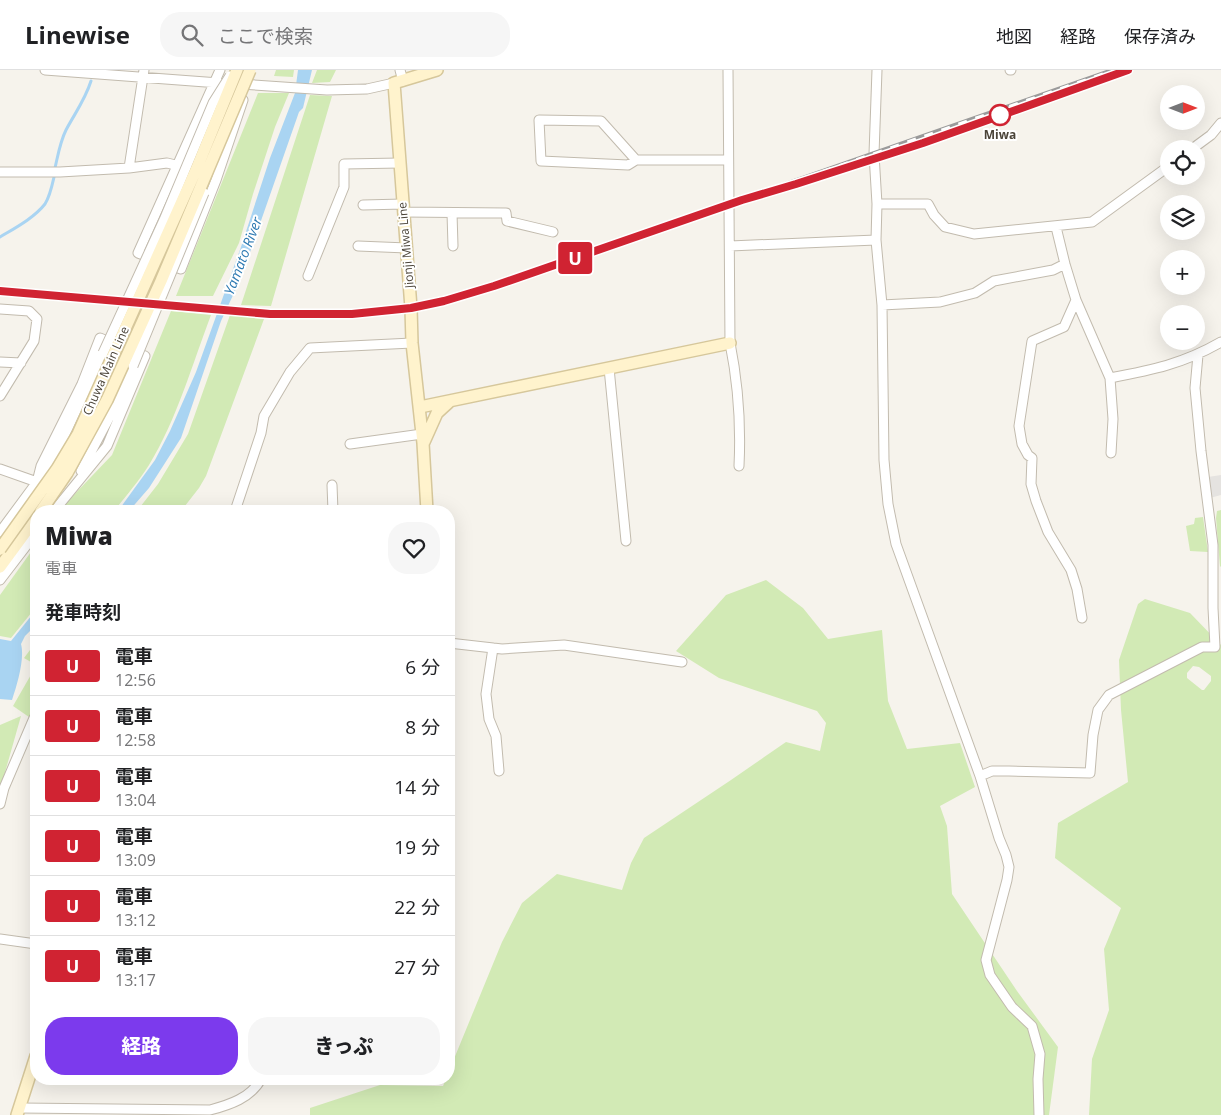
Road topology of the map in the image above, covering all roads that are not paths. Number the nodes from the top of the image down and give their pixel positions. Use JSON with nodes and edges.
{"nodes":[{"id":1,"x":45,"y":70,"type":"edge"},
{"id":2,"x":220,"y":70,"type":"edge"},
{"id":3,"x":236,"y":70,"type":"edge"},
{"id":4,"x":250,"y":70,"type":"edge"},
{"id":5,"x":255,"y":70,"type":"edge"},
{"id":6,"x":437,"y":70,"type":"edge"},
{"id":7,"x":728,"y":70,"type":"edge"},
{"id":8,"x":877,"y":70,"type":"edge"},
{"id":9,"x":144,"y":74,"type":"edge"},
{"id":10,"x":399,"y":78,"type":"edge"},
{"id":11,"x":214,"y":83,"type":"junction"},
{"id":12,"x":249,"y":85,"type":"junction"},
{"id":13,"x":233,"y":110,"type":"junction"},
{"id":14,"x":1221,"y":123,"type":"edge"},
{"id":15,"x":1204,"y":140,"type":"edge"},
{"id":16,"x":636,"y":160,"type":"junction"},
{"id":17,"x":728,"y":160,"type":"junction"},
{"id":18,"x":400,"y":163,"type":"junction"},
{"id":19,"x":179,"y":165,"type":"junction"},
{"id":20,"x":129,"y":168,"type":"junction"},
{"id":21,"x":0,"y":172,"type":"edge"},
{"id":22,"x":1160,"y":173,"type":"edge"},
{"id":23,"x":216,"y":180,"type":"junction"},
{"id":24,"x":877,"y":204,"type":"junction"},
{"id":25,"x":363,"y":205,"type":"dead end"},
{"id":26,"x":403,"y":208,"type":"junction"},
{"id":27,"x":452,"y":213,"type":"junction"},
{"id":28,"x":1056,"y":227,"type":"junction"},
{"id":29,"x":553,"y":232,"type":"dead end"},
{"id":30,"x":876,"y":240,"type":"junction"},
{"id":31,"x":358,"y":246,"type":"dead end"},
{"id":32,"x":453,"y":246,"type":"dead end"},
{"id":33,"x":730,"y":246,"type":"junction"},
{"id":34,"x":407,"y":248,"type":"junction"},
{"id":35,"x":1065,"y":264,"type":"junction"},
{"id":36,"x":308,"y":276,"type":"dead end"},
{"id":37,"x":1076,"y":300,"type":"junction"},
{"id":38,"x":882,"y":304,"type":"junction"},
{"id":39,"x":0,"y":309,"type":"edge"},
{"id":40,"x":1221,"y":342,"type":"edge"},
{"id":41,"x":412,"y":343,"type":"junction"},
{"id":42,"x":730,"y":343,"type":"junction"},
{"id":43,"x":1198,"y":355,"type":"junction"},
{"id":44,"x":0,"y":362,"type":"edge"},
{"id":45,"x":21,"y":363,"type":"junction"},
{"id":46,"x":609,"y":368,"type":"junction"},
{"id":47,"x":1110,"y":378,"type":"junction"},
{"id":48,"x":0,"y":396,"type":"edge"},
{"id":49,"x":449,"y":402,"type":"junction"},
{"id":50,"x":420,"y":407,"type":"junction"},
{"id":51,"x":423,"y":439,"type":"junction"},
{"id":52,"x":350,"y":444,"type":"dead end"},
{"id":53,"x":1111,"y":453,"type":"dead end"},
{"id":54,"x":739,"y":466,"type":"dead end"},
{"id":55,"x":0,"y":469,"type":"edge"},
{"id":56,"x":37,"y":482,"type":"junction"},
{"id":57,"x":332,"y":485,"type":"dead end"},
{"id":58,"x":71,"y":489,"type":"junction"},
{"id":59,"x":32,"y":505,"type":"edge"},
{"id":60,"x":45,"y":505,"type":"edge"},
{"id":61,"x":59,"y":505,"type":"edge"},
{"id":62,"x":237,"y":505,"type":"edge"},
{"id":63,"x":333,"y":505,"type":"edge"},
{"id":64,"x":427,"y":505,"type":"edge"},
{"id":65,"x":30,"y":508,"type":"edge"},
{"id":66,"x":4,"y":521,"type":"edge"},
{"id":67,"x":30,"y":526,"type":"edge"},
{"id":68,"x":0,"y":532,"type":"edge"},
{"id":69,"x":30,"y":542,"type":"edge"},
{"id":70,"x":626,"y":542,"type":"dead end"},
{"id":71,"x":0,"y":549,"type":"edge"},
{"id":72,"x":0,"y":567,"type":"edge"},
{"id":73,"x":0,"y":580,"type":"edge"},
{"id":74,"x":1082,"y":618,"type":"dead end"},
{"id":75,"x":455,"y":644,"type":"edge"},
{"id":76,"x":493,"y":648,"type":"junction"},
{"id":77,"x":682,"y":662,"type":"dead end"},
{"id":78,"x":30,"y":727,"type":"edge"},
{"id":79,"x":499,"y":771,"type":"dead end"},
{"id":80,"x":980,"y":776,"type":"junction"},
{"id":81,"x":0,"y":804,"type":"edge"},
{"id":82,"x":0,"y":939,"type":"edge"},
{"id":83,"x":30,"y":943,"type":"edge"},
{"id":84,"x":30,"y":1074,"type":"edge"},
{"id":85,"x":257,"y":1085,"type":"edge"},
{"id":86,"x":18,"y":1111,"type":"edge"},
{"id":87,"x":1040,"y":1115,"type":"edge"}],
"edges":[{"from":1,"to":9,"type":"street"},
{"from":2,"to":11,"type":"street"},
{"from":3,"to":56,"type":"street","bridge":true},
{"from":3,"to":59,"type":"main road","name":"Chuwa Main Line","bridge":true},
{"from":4,"to":13,"type":"main road","name":"Chuwa Main Line","bridge":true},
{"from":5,"to":12,"type":"street"},
{"from":6,"to":10,"type":"main road"},
{"from":7,"to":17,"type":"street"},
{"from":8,"to":24,"type":"street"},
{"from":9,"to":11,"type":"street"},
{"from":9,"to":20,"type":"street"},
{"from":10,"to":12,"type":"street"},
{"from":10,"to":18,"type":"main road","name":"Jionji Miwa Line"},
{"from":11,"to":12,"type":"street"},
{"from":11,"to":19,"type":"street"},
{"from":12,"to":23,"type":"street"},
{"from":13,"to":58,"type":"street","bridge":true},
{"from":13,"to":60,"type":"main road","name":"Chuwa Main Line","bridge":true},
{"from":14,"to":15,"type":"street"},
{"from":16,"to":16,"type":"street"},
{"from":16,"to":17,"type":"street"},
{"from":17,"to":33,"type":"street"},
{"from":18,"to":26,"type":"main road","name":"Jionji Miwa Line"},
{"from":18,"to":36,"type":"street"},
{"from":19,"to":20,"type":"street"},
{"from":19,"to":23,"type":"street"},
{"from":19,"to":23,"type":"street"},
{"from":20,"to":21,"type":"street"},
{"from":22,"to":28,"type":"street"},
{"from":24,"to":28,"type":"street"},
{"from":24,"to":30,"type":"street"},
{"from":25,"to":26,"type":"street"},
{"from":26,"to":27,"type":"street"},
{"from":26,"to":34,"type":"main road","name":"Jionji Miwa Line"},
{"from":27,"to":29,"type":"street"},
{"from":27,"to":32,"type":"street"},
{"from":28,"to":35,"type":"street"},
{"from":30,"to":33,"type":"street"},
{"from":30,"to":38,"type":"street"},
{"from":31,"to":34,"type":"street"},
{"from":33,"to":42,"type":"street"},
{"from":34,"to":41,"type":"main road","name":"Jionji Miwa Line"},
{"from":35,"to":37,"type":"street"},
{"from":35,"to":38,"type":"street"},
{"from":37,"to":47,"type":"street"},
{"from":37,"to":74,"type":"street"},
{"from":38,"to":80,"type":"street"},
{"from":39,"to":45,"type":"street"},
{"from":40,"to":43,"type":"street"},
{"from":41,"to":50,"type":"main road","name":"Jionji Miwa Line"},
{"from":41,"to":62,"type":"street"},
{"from":42,"to":46,"type":"main road"},
{"from":42,"to":54,"type":"street"},
{"from":43,"to":47,"type":"street"},
{"from":43,"to":80,"type":"street"},
{"from":44,"to":45,"type":"street"},
{"from":45,"to":48,"type":"street"},
{"from":46,"to":49,"type":"main road"},
{"from":46,"to":70,"type":"street"},
{"from":47,"to":53,"type":"street"},
{"from":49,"to":50,"type":"main road"},
{"from":49,"to":51,"type":"main road"},
{"from":50,"to":51,"type":"main road","name":"Jionji Miwa Line"},
{"from":51,"to":52,"type":"street"},
{"from":51,"to":64,"type":"main road","name":"Jionji Miwa Line"},
{"from":55,"to":56,"type":"street"},
{"from":56,"to":58,"type":"street"},
{"from":56,"to":66,"type":"street"},
{"from":57,"to":63,"type":"street"},
{"from":58,"to":61,"type":"street"},
{"from":65,"to":71,"type":"main road","name":"Chuwa Main Line","bridge":true},
{"from":66,"to":68,"type":"street"},
{"from":67,"to":72,"type":"main road"},
{"from":69,"to":73,"type":"street"},
{"from":75,"to":76,"type":"street"},
{"from":76,"to":77,"type":"street"},
{"from":76,"to":79,"type":"street"},
{"from":78,"to":81,"type":"street"},
{"from":80,"to":87,"type":"street"},
{"from":82,"to":83,"type":"street"},
{"from":84,"to":86,"type":"main road"},
{"from":85,"to":86,"type":"street"}]}
